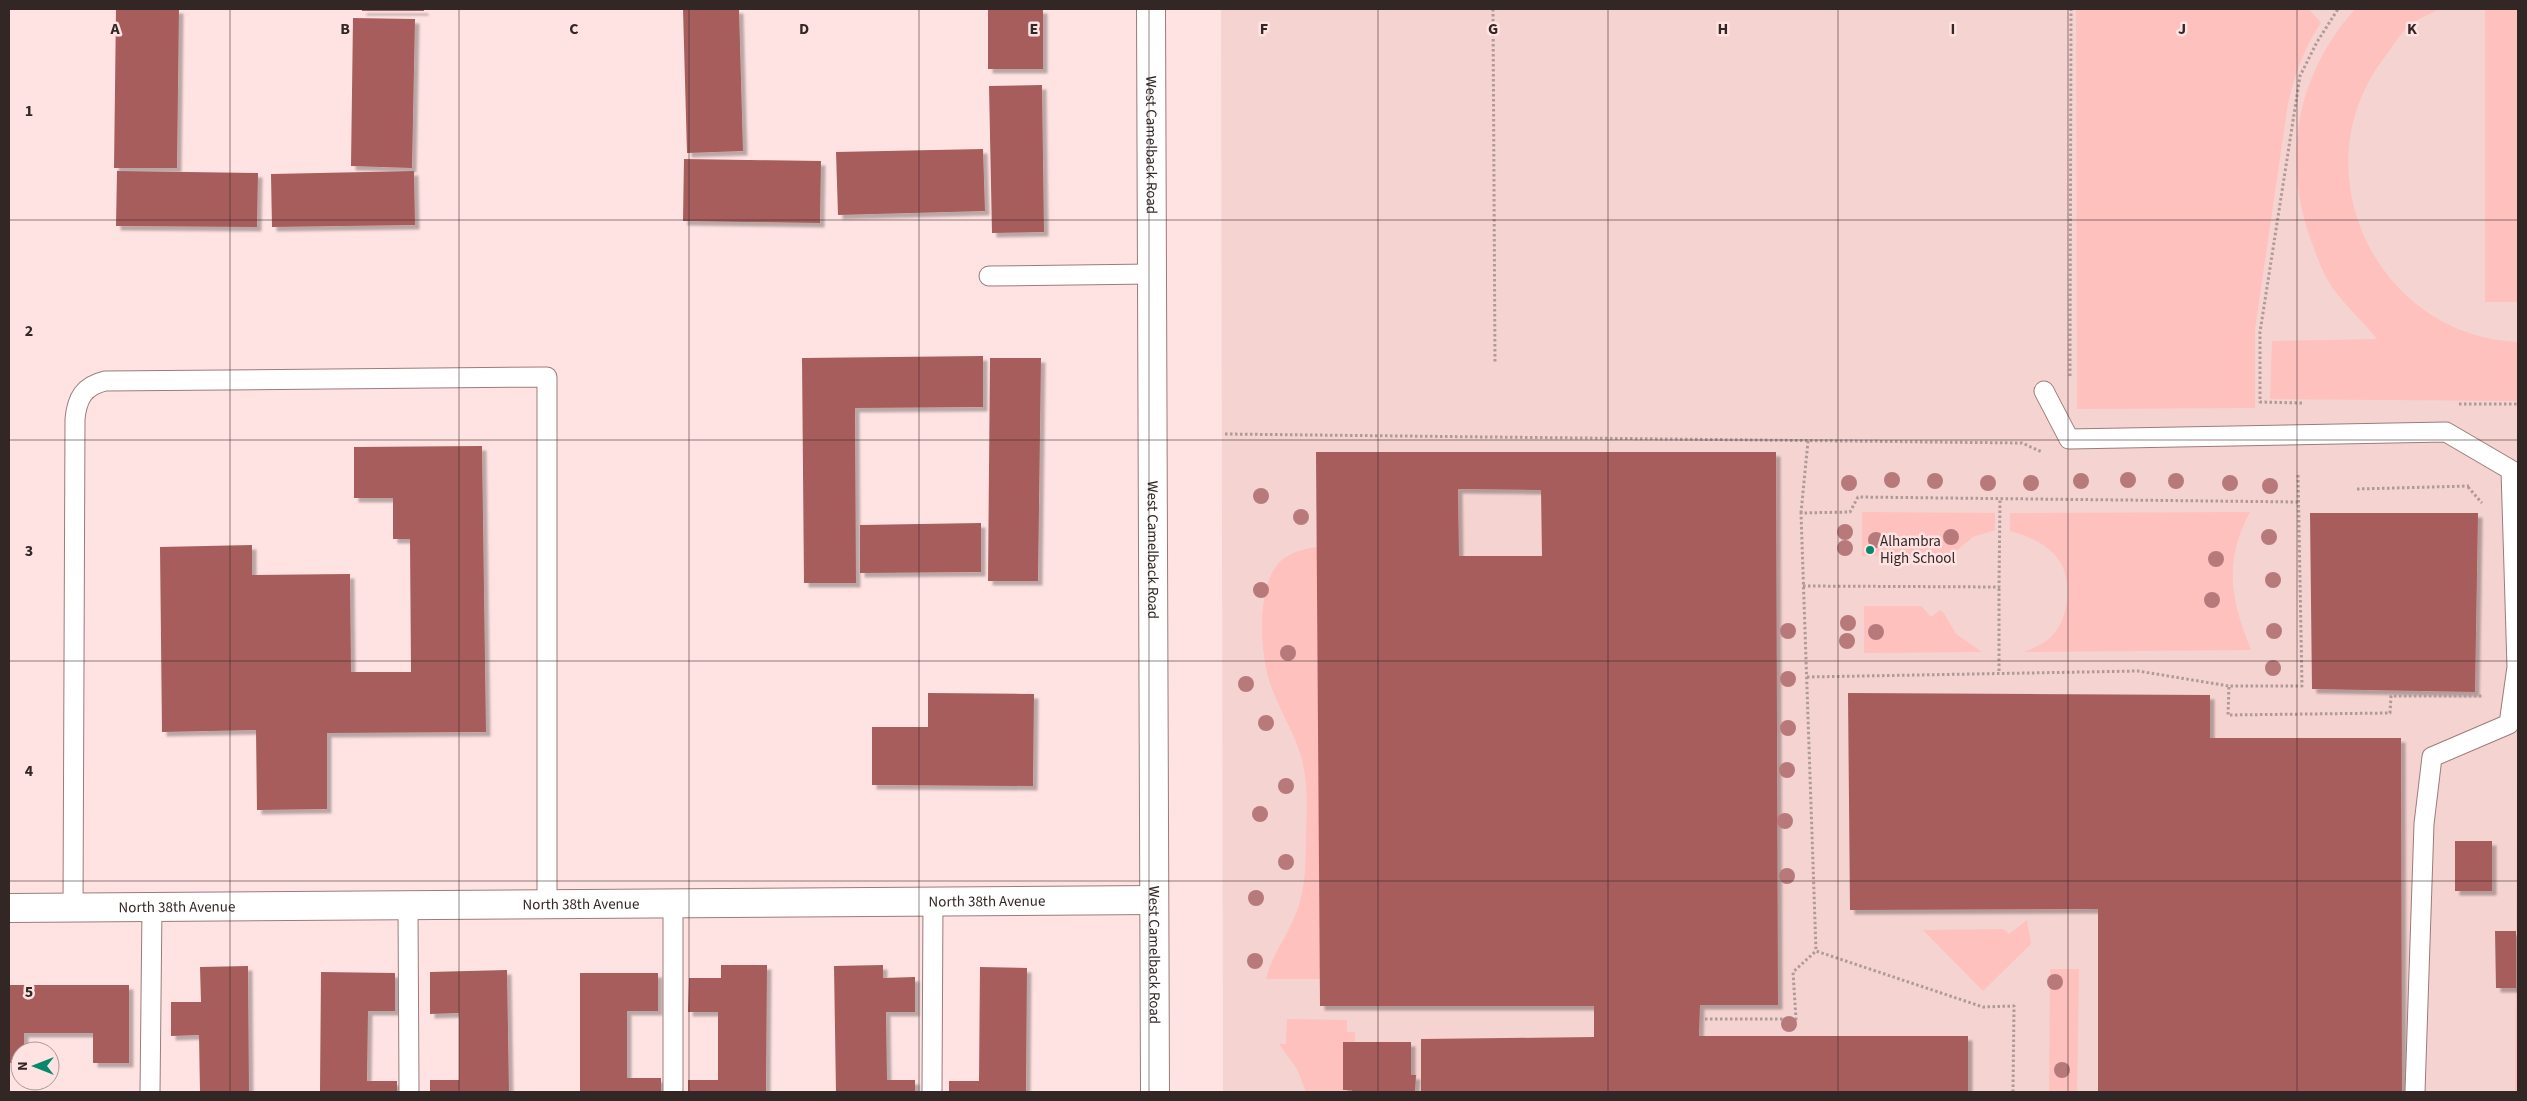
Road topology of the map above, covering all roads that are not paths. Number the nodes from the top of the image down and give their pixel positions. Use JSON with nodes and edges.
{"nodes":[{"id":1,"x":1151,"y":9,"type":"edge"},
{"id":2,"x":1151,"y":274,"type":"junction"},
{"id":3,"x":989,"y":276,"type":"dead end"},
{"id":4,"x":2044,"y":392,"type":"dead end"},
{"id":5,"x":1154,"y":900,"type":"junction"},
{"id":6,"x":933,"y":902,"type":"junction"},
{"id":7,"x":673,"y":904,"type":"junction"},
{"id":8,"x":547,"y":905,"type":"junction"},
{"id":9,"x":408,"y":906,"type":"junction"},
{"id":10,"x":9,"y":908,"type":"edge"},
{"id":11,"x":73,"y":908,"type":"junction"},
{"id":12,"x":152,"y":908,"type":"junction"},
{"id":13,"x":150,"y":1092,"type":"edge"},
{"id":14,"x":409,"y":1092,"type":"edge"},
{"id":15,"x":673,"y":1092,"type":"edge"},
{"id":16,"x":932,"y":1092,"type":"edge"},
{"id":17,"x":1155,"y":1092,"type":"edge"},
{"id":18,"x":2415,"y":1092,"type":"edge"}],
"edges":[{"from":1,"to":2,"type":"street","name":"West Camelback Road"},
{"from":2,"to":3,"type":"lane"},
{"from":2,"to":5,"type":"street","name":"West Camelback Road"},
{"from":4,"to":18,"type":"lane"},
{"from":5,"to":6,"type":"street","name":"North 38th Avenue"},
{"from":5,"to":17,"type":"street","name":"West Camelback Road"},
{"from":6,"to":7,"type":"street","name":"North 38th Avenue"},
{"from":6,"to":16,"type":"lane"},
{"from":7,"to":8,"type":"street","name":"North 38th Avenue"},
{"from":7,"to":15,"type":"lane"},
{"from":8,"to":9,"type":"street","name":"North 38th Avenue"},
{"from":8,"to":11,"type":"lane"},
{"from":9,"to":12,"type":"street","name":"North 38th Avenue"},
{"from":9,"to":14,"type":"lane"},
{"from":10,"to":11,"type":"street","name":"North 38th Avenue"},
{"from":11,"to":12,"type":"street","name":"North 38th Avenue"},
{"from":12,"to":13,"type":"lane"}]}
